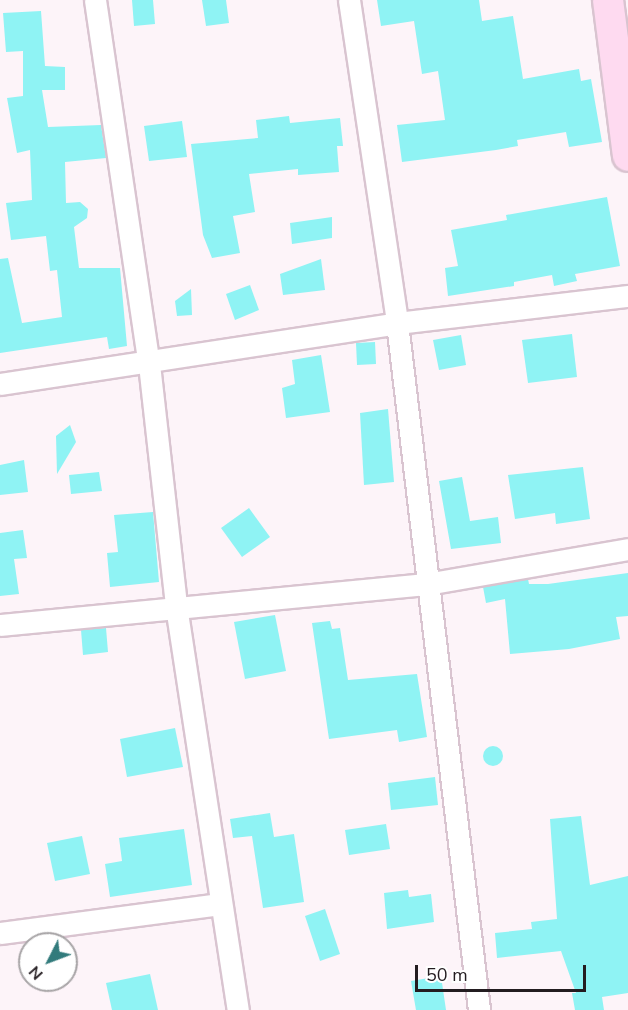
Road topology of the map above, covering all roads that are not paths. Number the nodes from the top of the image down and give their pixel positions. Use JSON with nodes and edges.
{"nodes":[{"id":1,"x":95,"y":0,"type":"edge"},
{"id":2,"x":349,"y":0,"type":"edge"},
{"id":3,"x":608,"y":0,"type":"edge"},
{"id":4,"x":628,"y":156,"type":"edge"},
{"id":5,"x":628,"y":296,"type":"edge"},
{"id":6,"x":397,"y":323,"type":"junction"},
{"id":7,"x":149,"y":364,"type":"junction"},
{"id":8,"x":0,"y":384,"type":"edge"},
{"id":9,"x":628,"y":549,"type":"edge"},
{"id":10,"x":426,"y":584,"type":"junction"},
{"id":11,"x":176,"y":606,"type":"junction"},
{"id":12,"x":0,"y":625,"type":"edge"},
{"id":13,"x":219,"y":904,"type":"junction"},
{"id":14,"x":0,"y":933,"type":"edge"},
{"id":15,"x":238,"y":1010,"type":"edge"},
{"id":16,"x":479,"y":1010,"type":"edge"}],
"edges":[{"from":1,"to":7,"type":"street"},
{"from":2,"to":6,"type":"street"},
{"from":3,"to":4,"type":"street"},
{"from":5,"to":6,"type":"street"},
{"from":6,"to":7,"type":"street"},
{"from":6,"to":10,"type":"street"},
{"from":7,"to":8,"type":"street"},
{"from":7,"to":11,"type":"street"},
{"from":9,"to":10,"type":"street"},
{"from":10,"to":11,"type":"street"},
{"from":10,"to":16,"type":"street"},
{"from":11,"to":12,"type":"street"},
{"from":11,"to":13,"type":"street"},
{"from":13,"to":14,"type":"street"},
{"from":13,"to":15,"type":"street"}]}
